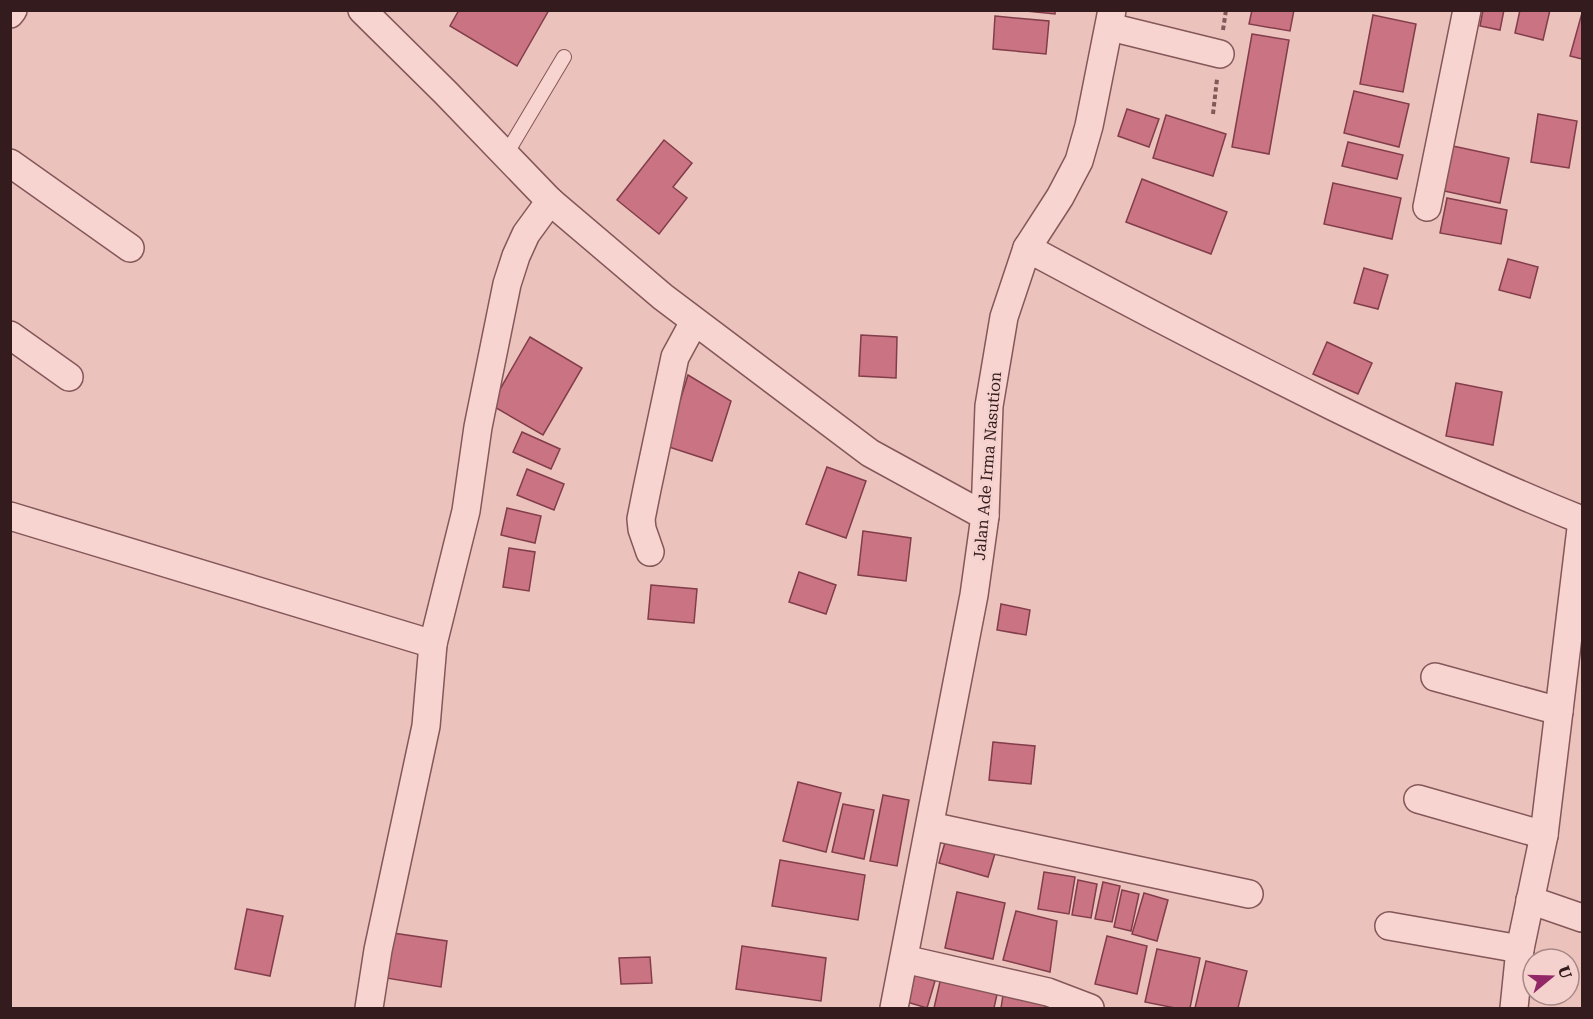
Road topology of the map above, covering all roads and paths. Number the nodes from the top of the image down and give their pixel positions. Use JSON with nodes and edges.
{"nodes":[{"id":1,"x":362,"y":10,"type":"edge"},
{"id":2,"x":1467,"y":10,"type":"edge"},
{"id":3,"x":1111,"y":19,"type":"edge"},
{"id":4,"x":1220,"y":54,"type":"joint"},
{"id":5,"x":564,"y":57,"type":"dead end"},
{"id":6,"x":1213,"y":114,"type":"dead end"},
{"id":7,"x":506,"y":156,"type":"junction"},
{"id":8,"x":10,"y":163,"type":"edge"},
{"id":9,"x":550,"y":201,"type":"junction"},
{"id":10,"x":1427,"y":207,"type":"dead end"},
{"id":11,"x":130,"y":248,"type":"dead end"},
{"id":12,"x":1027,"y":248,"type":"junction"},
{"id":13,"x":694,"y":322,"type":"junction"},
{"id":14,"x":10,"y":335,"type":"edge"},
{"id":15,"x":69,"y":376,"type":"dead end"},
{"id":16,"x":10,"y":516,"type":"edge"},
{"id":17,"x":985,"y":516,"type":"junction"},
{"id":18,"x":1582,"y":520,"type":"edge"},
{"id":19,"x":650,"y":552,"type":"dead end"},
{"id":20,"x":433,"y":644,"type":"junction"},
{"id":21,"x":1434,"y":677,"type":"dead end"},
{"id":22,"x":1559,"y":711,"type":"junction"},
{"id":23,"x":1418,"y":799,"type":"dead end"},
{"id":24,"x":930,"y":826,"type":"junction"},
{"id":25,"x":1544,"y":835,"type":"junction"},
{"id":26,"x":1249,"y":894,"type":"dead end"},
{"id":27,"x":1530,"y":900,"type":"junction"},
{"id":28,"x":1582,"y":918,"type":"edge"},
{"id":29,"x":1389,"y":926,"type":"dead end"},
{"id":30,"x":1520,"y":950,"type":"junction"},
{"id":31,"x":904,"y":958,"type":"junction"},
{"id":32,"x":369,"y":1008,"type":"edge"},
{"id":33,"x":894,"y":1008,"type":"edge"},
{"id":34,"x":1090,"y":1008,"type":"edge"},
{"id":35,"x":1514,"y":1008,"type":"edge"}],
"edges":[{"from":1,"to":7,"type":"street"},
{"from":2,"to":10,"type":"street"},
{"from":3,"to":4,"type":"street"},
{"from":3,"to":12,"type":"street","name":"Jalan Ade Irma Nasution"},
{"from":4,"to":6,"type":"path"},
{"from":5,"to":7,"type":"lane"},
{"from":7,"to":9,"type":"street"},
{"from":8,"to":11,"type":"street"},
{"from":9,"to":13,"type":"street"},
{"from":9,"to":20,"type":"street"},
{"from":12,"to":17,"type":"street","name":"Jalan Ade Irma Nasution"},
{"from":12,"to":18,"type":"street"},
{"from":13,"to":17,"type":"street"},
{"from":13,"to":19,"type":"street"},
{"from":14,"to":15,"type":"street"},
{"from":16,"to":20,"type":"street"},
{"from":17,"to":24,"type":"street","name":"Jalan Ade Irma Nasution"},
{"from":18,"to":22,"type":"street"},
{"from":20,"to":32,"type":"street"},
{"from":21,"to":22,"type":"street"},
{"from":22,"to":25,"type":"street"},
{"from":23,"to":25,"type":"street"},
{"from":24,"to":26,"type":"street"},
{"from":24,"to":31,"type":"street","name":"Jalan Ade Irma Nasution"},
{"from":25,"to":27,"type":"street"},
{"from":27,"to":28,"type":"street"},
{"from":27,"to":30,"type":"street"},
{"from":29,"to":30,"type":"street"},
{"from":30,"to":35,"type":"street"},
{"from":31,"to":33,"type":"street","name":"Jalan Ade Irma Nasution"},
{"from":31,"to":34,"type":"street"}]}
